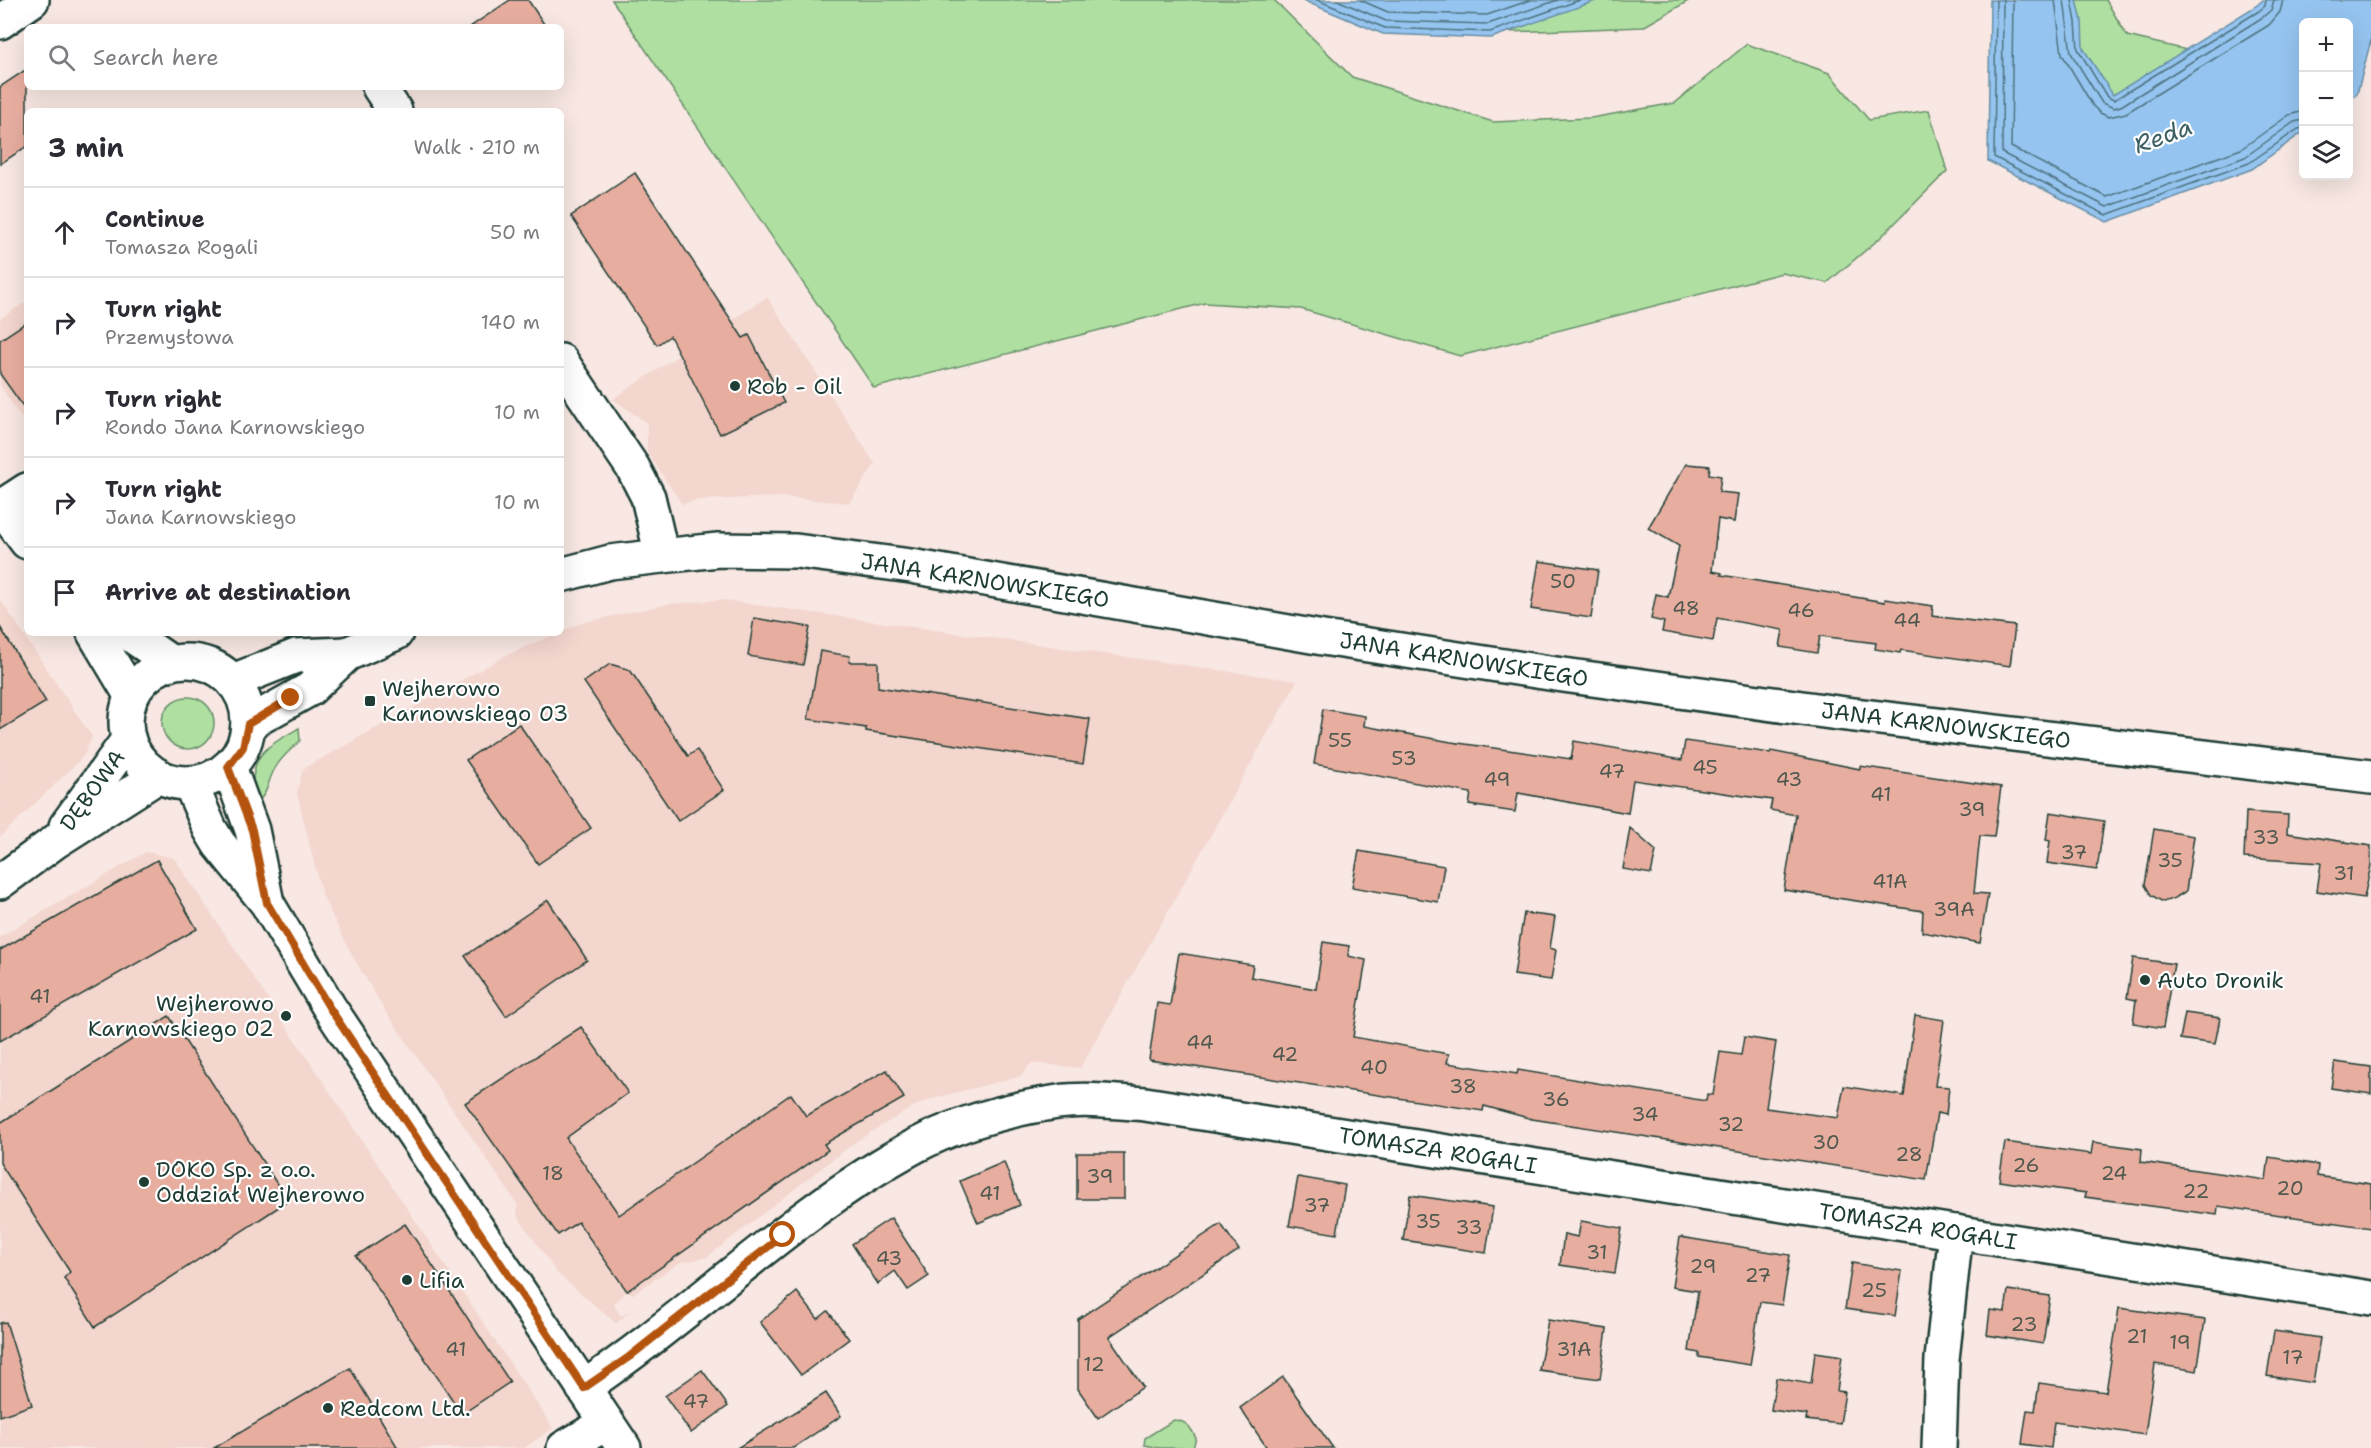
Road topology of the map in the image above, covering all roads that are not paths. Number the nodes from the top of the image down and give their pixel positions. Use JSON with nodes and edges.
{"nodes":[{"id":1,"x":381,"y":90,"type":"edge"},
{"id":2,"x":393,"y":108,"type":"edge"},
{"id":3,"x":564,"y":371,"type":"edge"},
{"id":4,"x":571,"y":395,"type":"edge"},
{"id":5,"x":24,"y":492,"type":"edge"},
{"id":6,"x":0,"y":507,"type":"edge"},
{"id":7,"x":24,"y":538,"type":"edge"},
{"id":8,"x":662,"y":556,"type":"junction"},
{"id":9,"x":564,"y":574,"type":"edge"},
{"id":10,"x":96,"y":636,"type":"edge"},
{"id":11,"x":132,"y":636,"type":"edge"},
{"id":12,"x":389,"y":636,"type":"edge"},
{"id":13,"x":347,"y":654,"type":"junction"},
{"id":14,"x":170,"y":662,"type":"junction"},
{"id":15,"x":233,"y":681,"type":"junction"},
{"id":16,"x":131,"y":695,"type":"junction"},
{"id":17,"x":248,"y":724,"type":"junction"},
{"id":18,"x":128,"y":740,"type":"junction"},
{"id":19,"x":228,"y":767,"type":"junction"},
{"id":20,"x":158,"y":776,"type":"junction"},
{"id":21,"x":2371,"y":777,"type":"edge"},
{"id":22,"x":190,"y":783,"type":"junction"},
{"id":23,"x":56,"y":841,"type":"junction"},
{"id":24,"x":0,"y":882,"type":"edge"},
{"id":25,"x":267,"y":903,"type":"junction"},
{"id":26,"x":1956,"y":1232,"type":"junction"},
{"id":27,"x":2371,"y":1298,"type":"edge"},
{"id":28,"x":584,"y":1388,"type":"junction"},
{"id":29,"x":616,"y":1435,"type":"edge"},
{"id":30,"x":564,"y":1448,"type":"edge"},
{"id":31,"x":1939,"y":1448,"type":"edge"}],
"edges":[{"from":1,"to":2,"type":"street"},
{"from":3,"to":4,"type":"street"},
{"from":4,"to":8,"type":"street"},
{"from":5,"to":6,"type":"street"},
{"from":6,"to":7,"type":"street"},
{"from":8,"to":9,"type":"street","name":"JANA KARNOWSKIEGO"},
{"from":8,"to":21,"type":"street","name":"JANA KARNOWSKIEGO"},
{"from":10,"to":16,"type":"street"},
{"from":11,"to":14,"type":"street"},
{"from":12,"to":13,"type":"street"},
{"from":13,"to":15,"type":"street"},
{"from":13,"to":17,"type":"street"},
{"from":14,"to":15,"type":"street"},
{"from":14,"to":16,"type":"street"},
{"from":15,"to":17,"type":"street"},
{"from":16,"to":18,"type":"street"},
{"from":17,"to":19,"type":"street"},
{"from":18,"to":20,"type":"street"},
{"from":18,"to":23,"type":"street","name":"DĘBOWA"},
{"from":19,"to":22,"type":"street"},
{"from":19,"to":25,"type":"street"},
{"from":20,"to":22,"type":"street"},
{"from":20,"to":23,"type":"street","name":"DĘBOWA"},
{"from":22,"to":25,"type":"street"},
{"from":23,"to":24,"type":"street","name":"DĘBOWA"},
{"from":25,"to":28,"type":"street"},
{"from":26,"to":27,"type":"street","name":"TOMASZA ROGALI"},
{"from":26,"to":28,"type":"street","name":"TOMASZA ROGALI"},
{"from":26,"to":31,"type":"street"},
{"from":28,"to":29,"type":"street"},
{"from":29,"to":30,"type":"street"}]}
